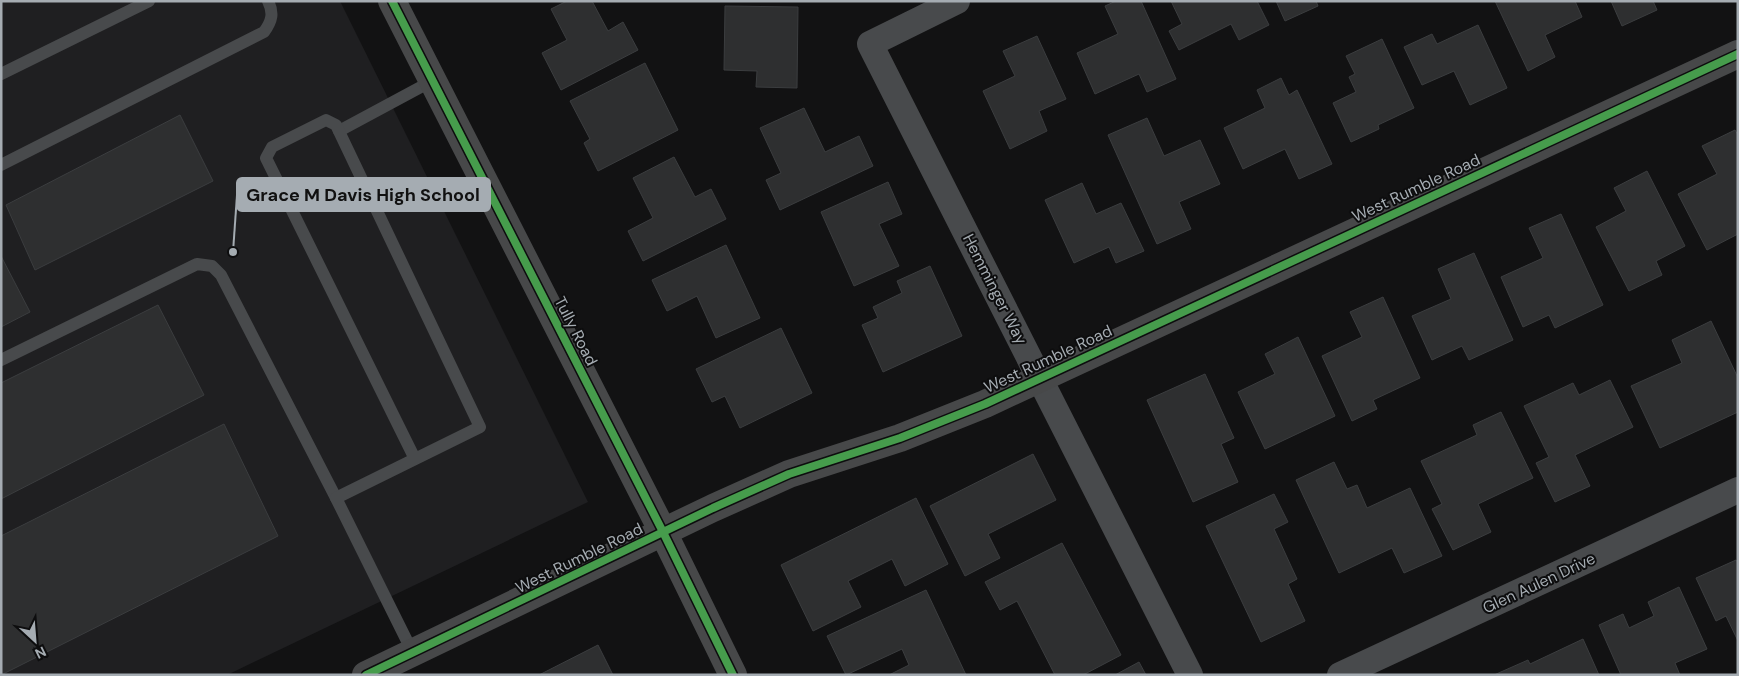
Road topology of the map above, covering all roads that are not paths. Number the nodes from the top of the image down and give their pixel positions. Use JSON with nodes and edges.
{"nodes":[{"id":1,"x":149,"y":1,"type":"edge"},
{"id":2,"x":268,"y":1,"type":"edge"},
{"id":3,"x":392,"y":1,"type":"edge"},
{"id":4,"x":957,"y":1,"type":"edge"},
{"id":5,"x":1738,"y":54,"type":"edge"},
{"id":6,"x":1,"y":74,"type":"edge"},
{"id":7,"x":432,"y":81,"type":"junction"},
{"id":8,"x":339,"y":131,"type":"junction"},
{"id":9,"x":1,"y":165,"type":"edge"},
{"id":10,"x":1,"y":360,"type":"edge"},
{"id":11,"x":1040,"y":377,"type":"junction"},
{"id":12,"x":415,"y":459,"type":"junction"},
{"id":13,"x":1738,"y":490,"type":"edge"},
{"id":14,"x":336,"y":498,"type":"junction"},
{"id":15,"x":663,"y":532,"type":"junction"},
{"id":16,"x":413,"y":653,"type":"junction"},
{"id":17,"x":366,"y":675,"type":"edge"},
{"id":18,"x":732,"y":675,"type":"edge"},
{"id":19,"x":1190,"y":675,"type":"edge"},
{"id":20,"x":1340,"y":675,"type":"edge"}],
"edges":[{"from":1,"to":6,"type":"lane"},
{"from":2,"to":9,"type":"lane"},
{"from":3,"to":7,"type":"street","name":"Tully Road"},
{"from":4,"to":11,"type":"street","name":"Hemminger Way"},
{"from":5,"to":11,"type":"street","name":"West Rumble Road"},
{"from":7,"to":8,"type":"lane"},
{"from":7,"to":15,"type":"street","name":"Tully Road"},
{"from":8,"to":12,"type":"lane"},
{"from":8,"to":12,"type":"lane"},
{"from":10,"to":14,"type":"lane"},
{"from":11,"to":15,"type":"street","name":"West Rumble Road"},
{"from":11,"to":19,"type":"street","name":"Hemminger Way"},
{"from":12,"to":14,"type":"lane"},
{"from":13,"to":20,"type":"street","name":"Glen Aulen Drive"},
{"from":14,"to":16,"type":"lane"},
{"from":15,"to":16,"type":"street","name":"West Rumble Road"},
{"from":15,"to":18,"type":"street","name":"Tully Road"},
{"from":16,"to":17,"type":"street","name":"West Rumble Road"}]}
